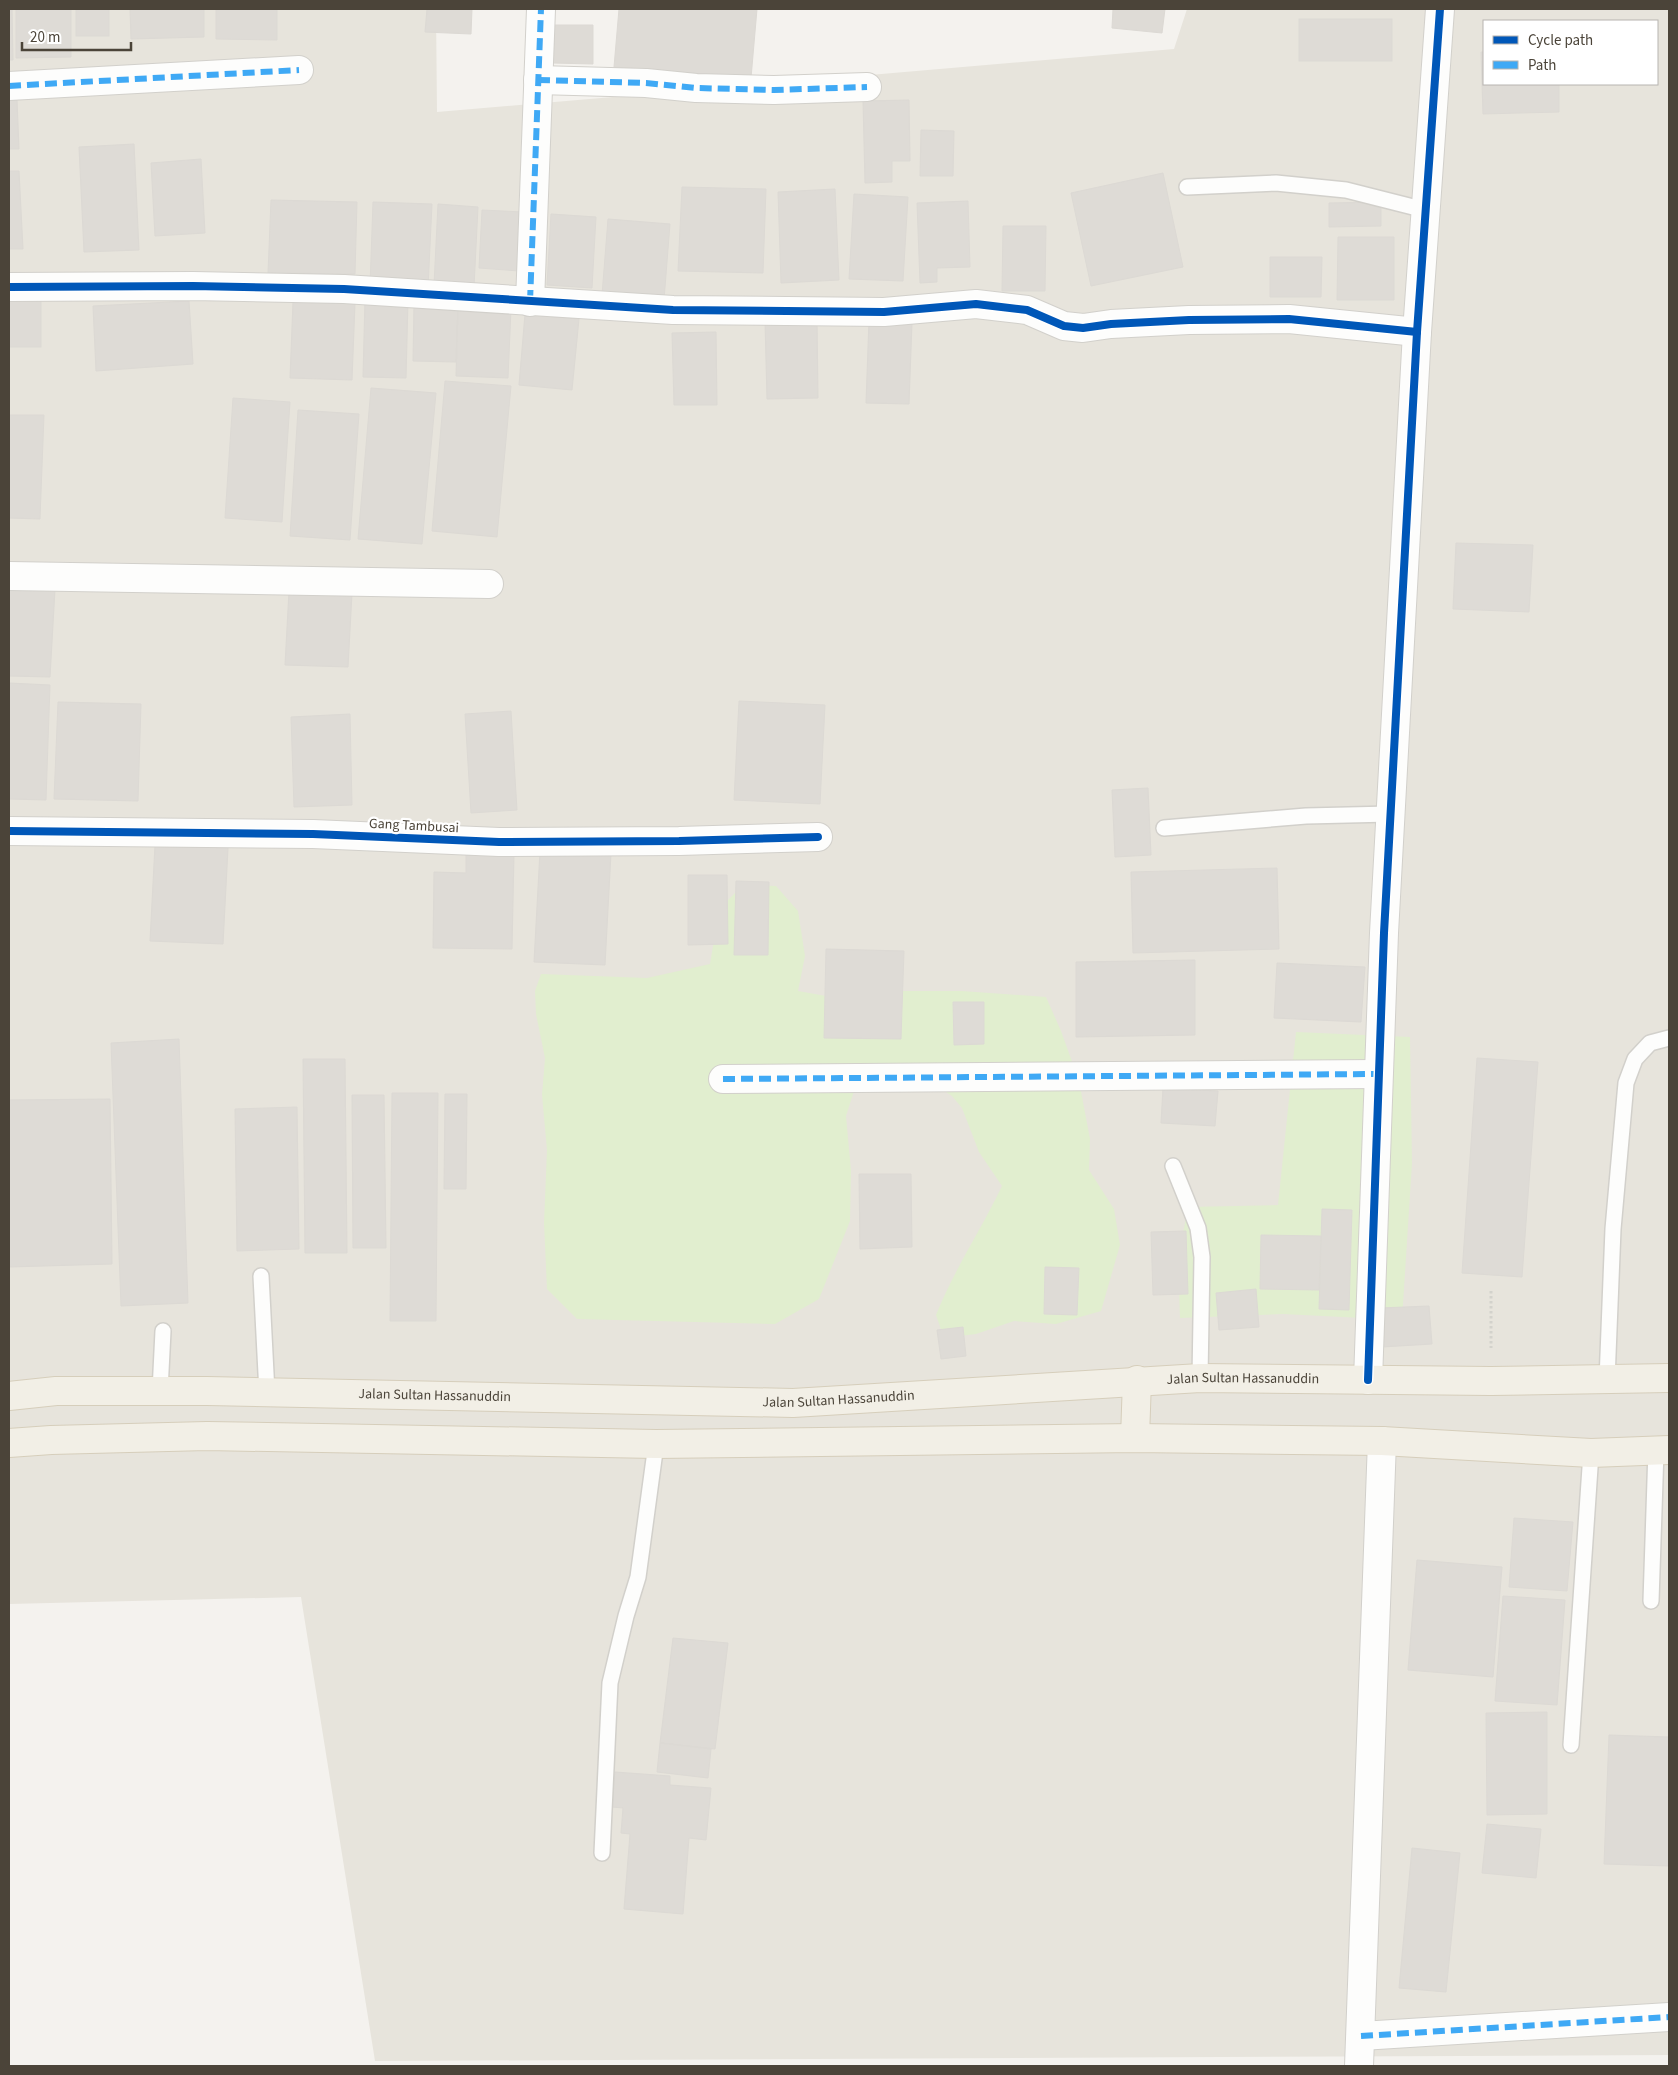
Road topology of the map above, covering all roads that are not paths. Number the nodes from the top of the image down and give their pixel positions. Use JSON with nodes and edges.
{"nodes":[{"id":1,"x":542,"y":9,"type":"edge"},
{"id":2,"x":1440,"y":9,"type":"edge"},
{"id":3,"x":298,"y":70,"type":"dead end"},
{"id":4,"x":538,"y":80,"type":"junction"},
{"id":5,"x":9,"y":86,"type":"edge"},
{"id":6,"x":867,"y":87,"type":"dead end"},
{"id":7,"x":1187,"y":187,"type":"dead end"},
{"id":8,"x":1425,"y":210,"type":"junction"},
{"id":9,"x":9,"y":287,"type":"edge"},
{"id":10,"x":530,"y":302,"type":"junction"},
{"id":11,"x":1417,"y":332,"type":"junction"},
{"id":12,"x":9,"y":576,"type":"edge"},
{"id":13,"x":489,"y":584,"type":"dead end"},
{"id":14,"x":1390,"y":814,"type":"junction"},
{"id":15,"x":1164,"y":828,"type":"dead end"},
{"id":16,"x":9,"y":831,"type":"edge"},
{"id":17,"x":818,"y":837,"type":"dead end"},
{"id":18,"x":1669,"y":1038,"type":"edge"},
{"id":19,"x":1378,"y":1074,"type":"junction"},
{"id":20,"x":723,"y":1079,"type":"dead end"},
{"id":21,"x":1173,"y":1166,"type":"dead end"},
{"id":22,"x":262,"y":1276,"type":"dead end"},
{"id":23,"x":163,"y":1331,"type":"dead end"},
{"id":24,"x":1200,"y":1378,"type":"junction"},
{"id":25,"x":1669,"y":1378,"type":"edge"},
{"id":26,"x":1137,"y":1380,"type":"junction"},
{"id":27,"x":1368,"y":1380,"type":"junction"},
{"id":28,"x":1607,"y":1380,"type":"junction"},
{"id":29,"x":160,"y":1391,"type":"junction"},
{"id":30,"x":267,"y":1393,"type":"junction"},
{"id":31,"x":9,"y":1396,"type":"edge"},
{"id":32,"x":1134,"y":1438,"type":"junction"},
{"id":33,"x":1382,"y":1441,"type":"junction"},
{"id":34,"x":9,"y":1443,"type":"edge"},
{"id":35,"x":656,"y":1444,"type":"junction"},
{"id":36,"x":1663,"y":1450,"type":"edge"},
{"id":37,"x":1591,"y":1453,"type":"junction"},
{"id":38,"x":1651,"y":1601,"type":"dead end"},
{"id":39,"x":1571,"y":1745,"type":"dead end"},
{"id":40,"x":602,"y":1853,"type":"dead end"},
{"id":41,"x":1669,"y":2017,"type":"edge"},
{"id":42,"x":1361,"y":2036,"type":"junction"},
{"id":43,"x":1359,"y":2066,"type":"edge"}],
"edges":[{"from":1,"to":4,"type":"street"},
{"from":2,"to":8,"type":"street"},
{"from":3,"to":5,"type":"street"},
{"from":4,"to":6,"type":"street"},
{"from":4,"to":10,"type":"street"},
{"from":7,"to":8,"type":"lane"},
{"from":8,"to":11,"type":"street"},
{"from":9,"to":10,"type":"street"},
{"from":10,"to":11,"type":"street"},
{"from":11,"to":14,"type":"street"},
{"from":12,"to":13,"type":"street"},
{"from":14,"to":15,"type":"lane"},
{"from":14,"to":19,"type":"street"},
{"from":16,"to":17,"type":"street","name":"Gang Tambusai"},
{"from":18,"to":28,"type":"lane"},
{"from":19,"to":20,"type":"street"},
{"from":19,"to":27,"type":"street"},
{"from":21,"to":24,"type":"lane"},
{"from":22,"to":30,"type":"lane"},
{"from":23,"to":29,"type":"lane"},
{"from":24,"to":26,"type":"main road","name":"Jalan Sultan Hassanuddin"},
{"from":24,"to":27,"type":"main road","name":"Jalan Sultan Hassanuddin"},
{"from":25,"to":28,"type":"main road","name":"Jalan Sultan Hassanuddin"},
{"from":26,"to":30,"type":"main road","name":"Jalan Sultan Hassanuddin"},
{"from":26,"to":32,"type":"main road"},
{"from":27,"to":28,"type":"main road","name":"Jalan Sultan Hassanuddin"},
{"from":29,"to":30,"type":"main road","name":"Jalan Sultan Hassanuddin"},
{"from":29,"to":31,"type":"main road","name":"Jalan Sultan Hassanuddin"},
{"from":32,"to":33,"type":"main road"},
{"from":32,"to":35,"type":"main road"},
{"from":33,"to":37,"type":"main road"},
{"from":33,"to":42,"type":"street"},
{"from":34,"to":35,"type":"main road"},
{"from":35,"to":40,"type":"lane"},
{"from":36,"to":37,"type":"main road"},
{"from":36,"to":38,"type":"lane"},
{"from":37,"to":39,"type":"lane"},
{"from":41,"to":42,"type":"street"},
{"from":42,"to":43,"type":"street"}]}
